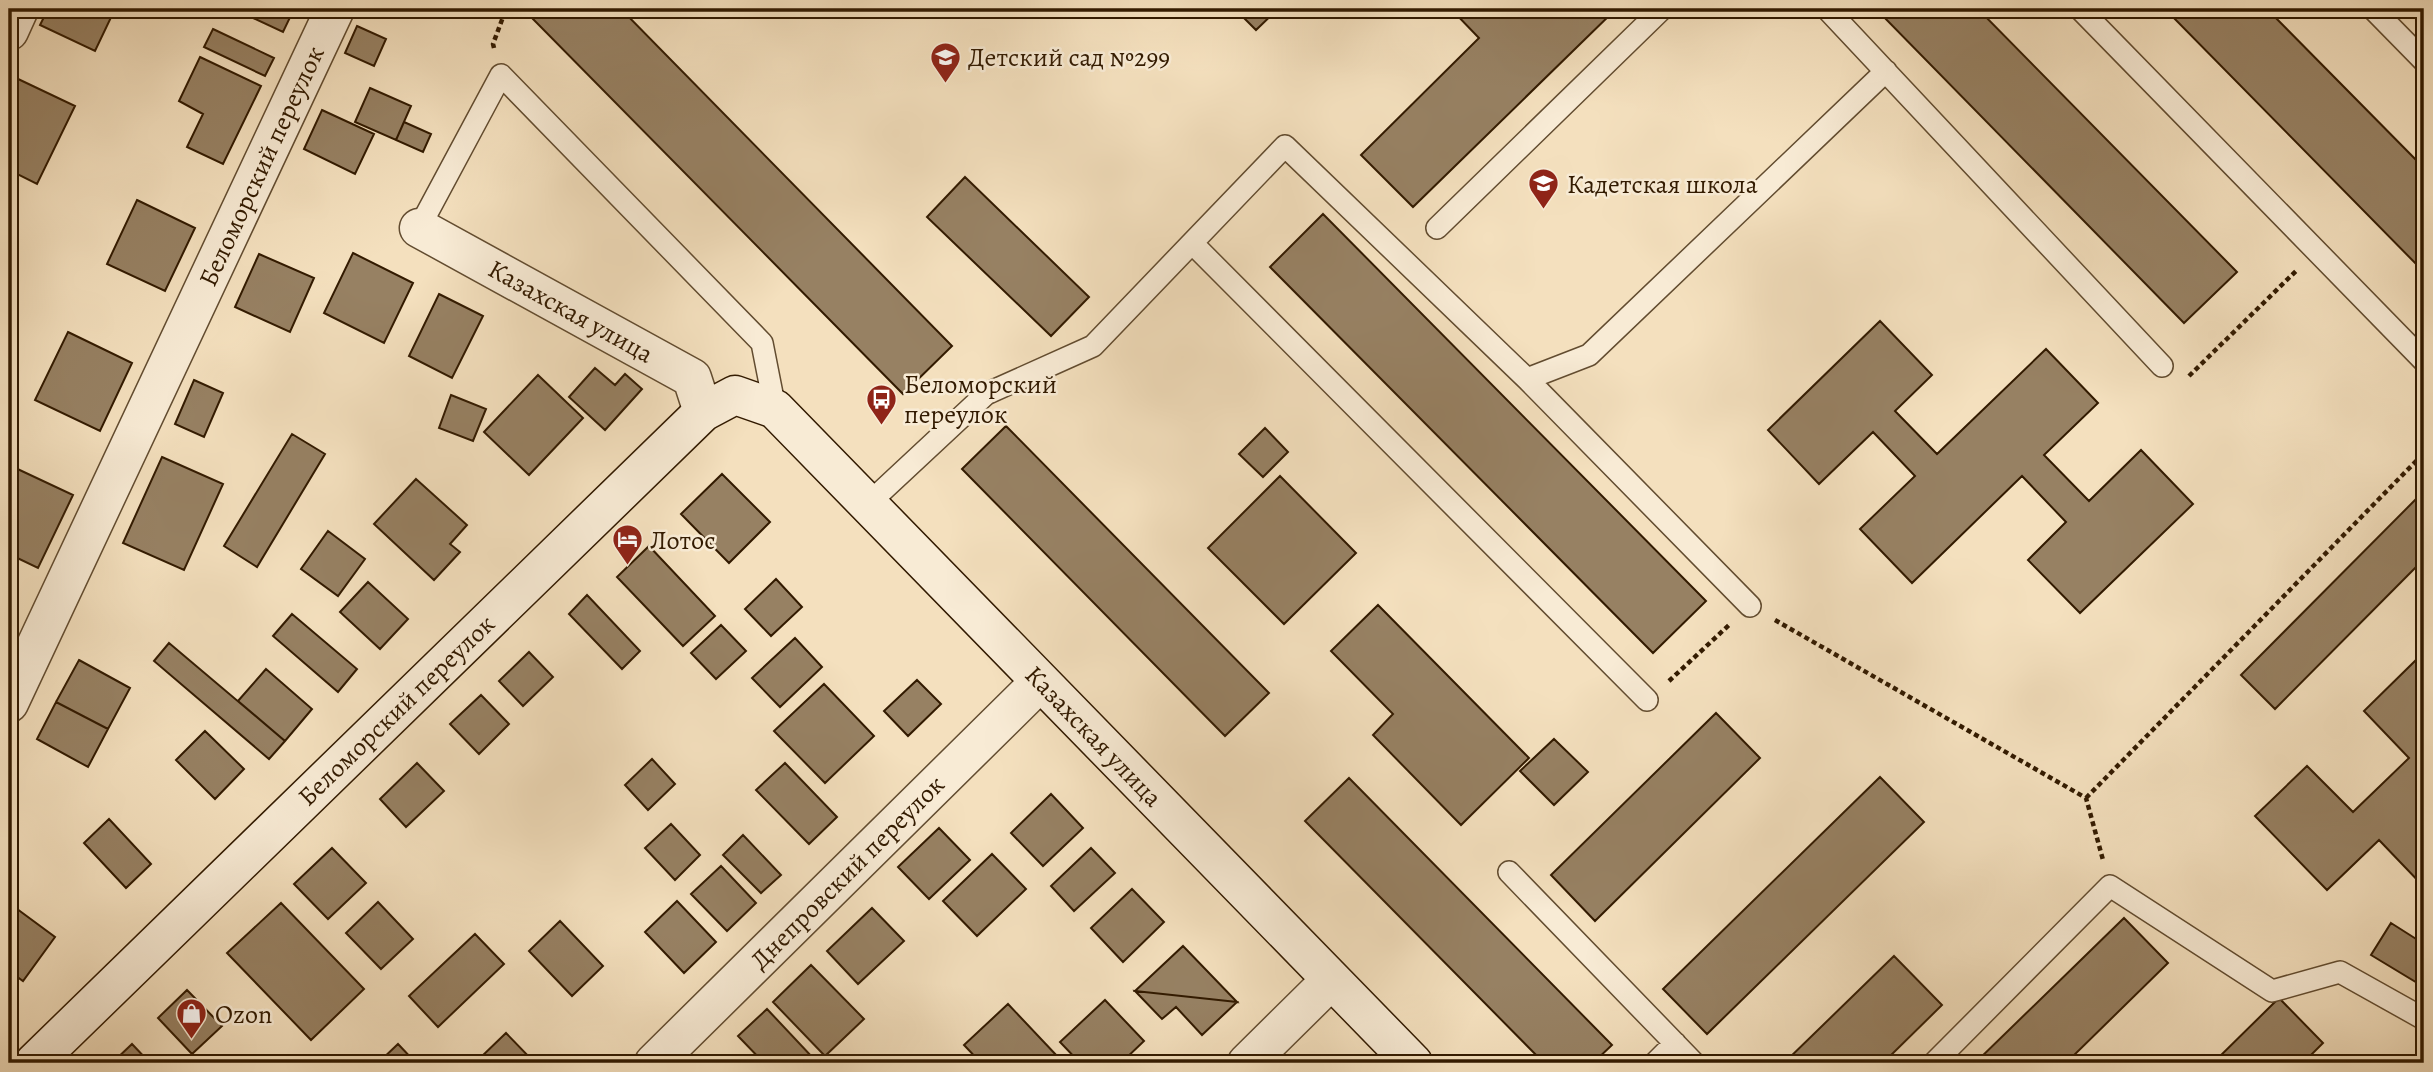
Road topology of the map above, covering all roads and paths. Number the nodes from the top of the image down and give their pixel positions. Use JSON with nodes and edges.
{"nodes":[{"id":1,"x":19,"y":9,"type":"edge"},
{"id":2,"x":335,"y":9,"type":"edge"},
{"id":3,"x":506,"y":9,"type":"edge"},
{"id":4,"x":1662,"y":9,"type":"edge"},
{"id":5,"x":1827,"y":9,"type":"edge"},
{"id":6,"x":2080,"y":9,"type":"edge"},
{"id":7,"x":2373,"y":9,"type":"edge"},
{"id":8,"x":9,"y":31,"type":"edge"},
{"id":9,"x":2424,"y":61,"type":"edge"},
{"id":10,"x":1886,"y":71,"type":"junction"},
{"id":11,"x":501,"y":75,"type":"junction"},
{"id":12,"x":419,"y":228,"type":"joint"},
{"id":13,"x":1437,"y":228,"type":"dead end"},
{"id":14,"x":1193,"y":244,"type":"junction"},
{"id":15,"x":2316,"y":251,"type":"junction"},
{"id":16,"x":2424,"y":361,"type":"edge"},
{"id":17,"x":2162,"y":366,"type":"joint"},
{"id":18,"x":1527,"y":379,"type":"junction"},
{"id":19,"x":775,"y":409,"type":"junction"},
{"id":20,"x":702,"y":412,"type":"junction"},
{"id":21,"x":2424,"y":453,"type":"edge"},
{"id":22,"x":868,"y":504,"type":"junction"},
{"id":23,"x":1750,"y":606,"type":"junction"},
{"id":24,"x":1041,"y":682,"type":"junction"},
{"id":25,"x":1647,"y":701,"type":"joint"},
{"id":26,"x":9,"y":704,"type":"edge"},
{"id":27,"x":2086,"y":798,"type":"junction"},
{"id":28,"x":1509,"y":872,"type":"dead end"},
{"id":29,"x":2110,"y":886,"type":"junction"},
{"id":30,"x":1331,"y":980,"type":"junction"},
{"id":31,"x":2424,"y":1019,"type":"edge"},
{"id":32,"x":1675,"y":1044,"type":"junction"},
{"id":33,"x":34,"y":1063,"type":"edge"},
{"id":34,"x":654,"y":1063,"type":"edge"},
{"id":35,"x":1247,"y":1063,"type":"edge"},
{"id":36,"x":1413,"y":1063,"type":"edge"},
{"id":37,"x":1655,"y":1063,"type":"edge"},
{"id":38,"x":1694,"y":1063,"type":"edge"},
{"id":39,"x":1934,"y":1063,"type":"edge"}],
"edges":[{"from":1,"to":8,"type":"main road"},
{"from":2,"to":26,"type":"main road","name":"Беломорский переулок"},
{"from":3,"to":11,"type":"path"},
{"from":4,"to":13,"type":"lane"},
{"from":5,"to":10,"type":"lane"},
{"from":6,"to":15,"type":"lane"},
{"from":7,"to":9,"type":"lane"},
{"from":10,"to":17,"type":"lane"},
{"from":10,"to":18,"type":"lane"},
{"from":11,"to":12,"type":"lane"},
{"from":11,"to":19,"type":"lane"},
{"from":12,"to":20,"type":"main road","name":"Казахская улица"},
{"from":14,"to":18,"type":"lane"},
{"from":14,"to":22,"type":"lane"},
{"from":14,"to":25,"type":"lane"},
{"from":15,"to":16,"type":"lane"},
{"from":15,"to":17,"type":"path"},
{"from":18,"to":23,"type":"lane"},
{"from":19,"to":20,"type":"main road","name":"Беломорский переулок"},
{"from":19,"to":22,"type":"main road","name":"Казахская улица"},
{"from":20,"to":33,"type":"main road","name":"Беломорский переулок"},
{"from":21,"to":27,"type":"path"},
{"from":22,"to":24,"type":"main road","name":"Казахская улица"},
{"from":23,"to":25,"type":"path"},
{"from":23,"to":27,"type":"path"},
{"from":24,"to":30,"type":"main road","name":"Казахская улица"},
{"from":24,"to":34,"type":"main road","name":"Днепровский переулок"},
{"from":27,"to":29,"type":"path"},
{"from":28,"to":32,"type":"lane"},
{"from":29,"to":31,"type":"lane"},
{"from":29,"to":39,"type":"lane"},
{"from":30,"to":35,"type":"main road"},
{"from":30,"to":36,"type":"main road","name":"Казахская улица"},
{"from":32,"to":37,"type":"lane"},
{"from":32,"to":38,"type":"lane"}]}
